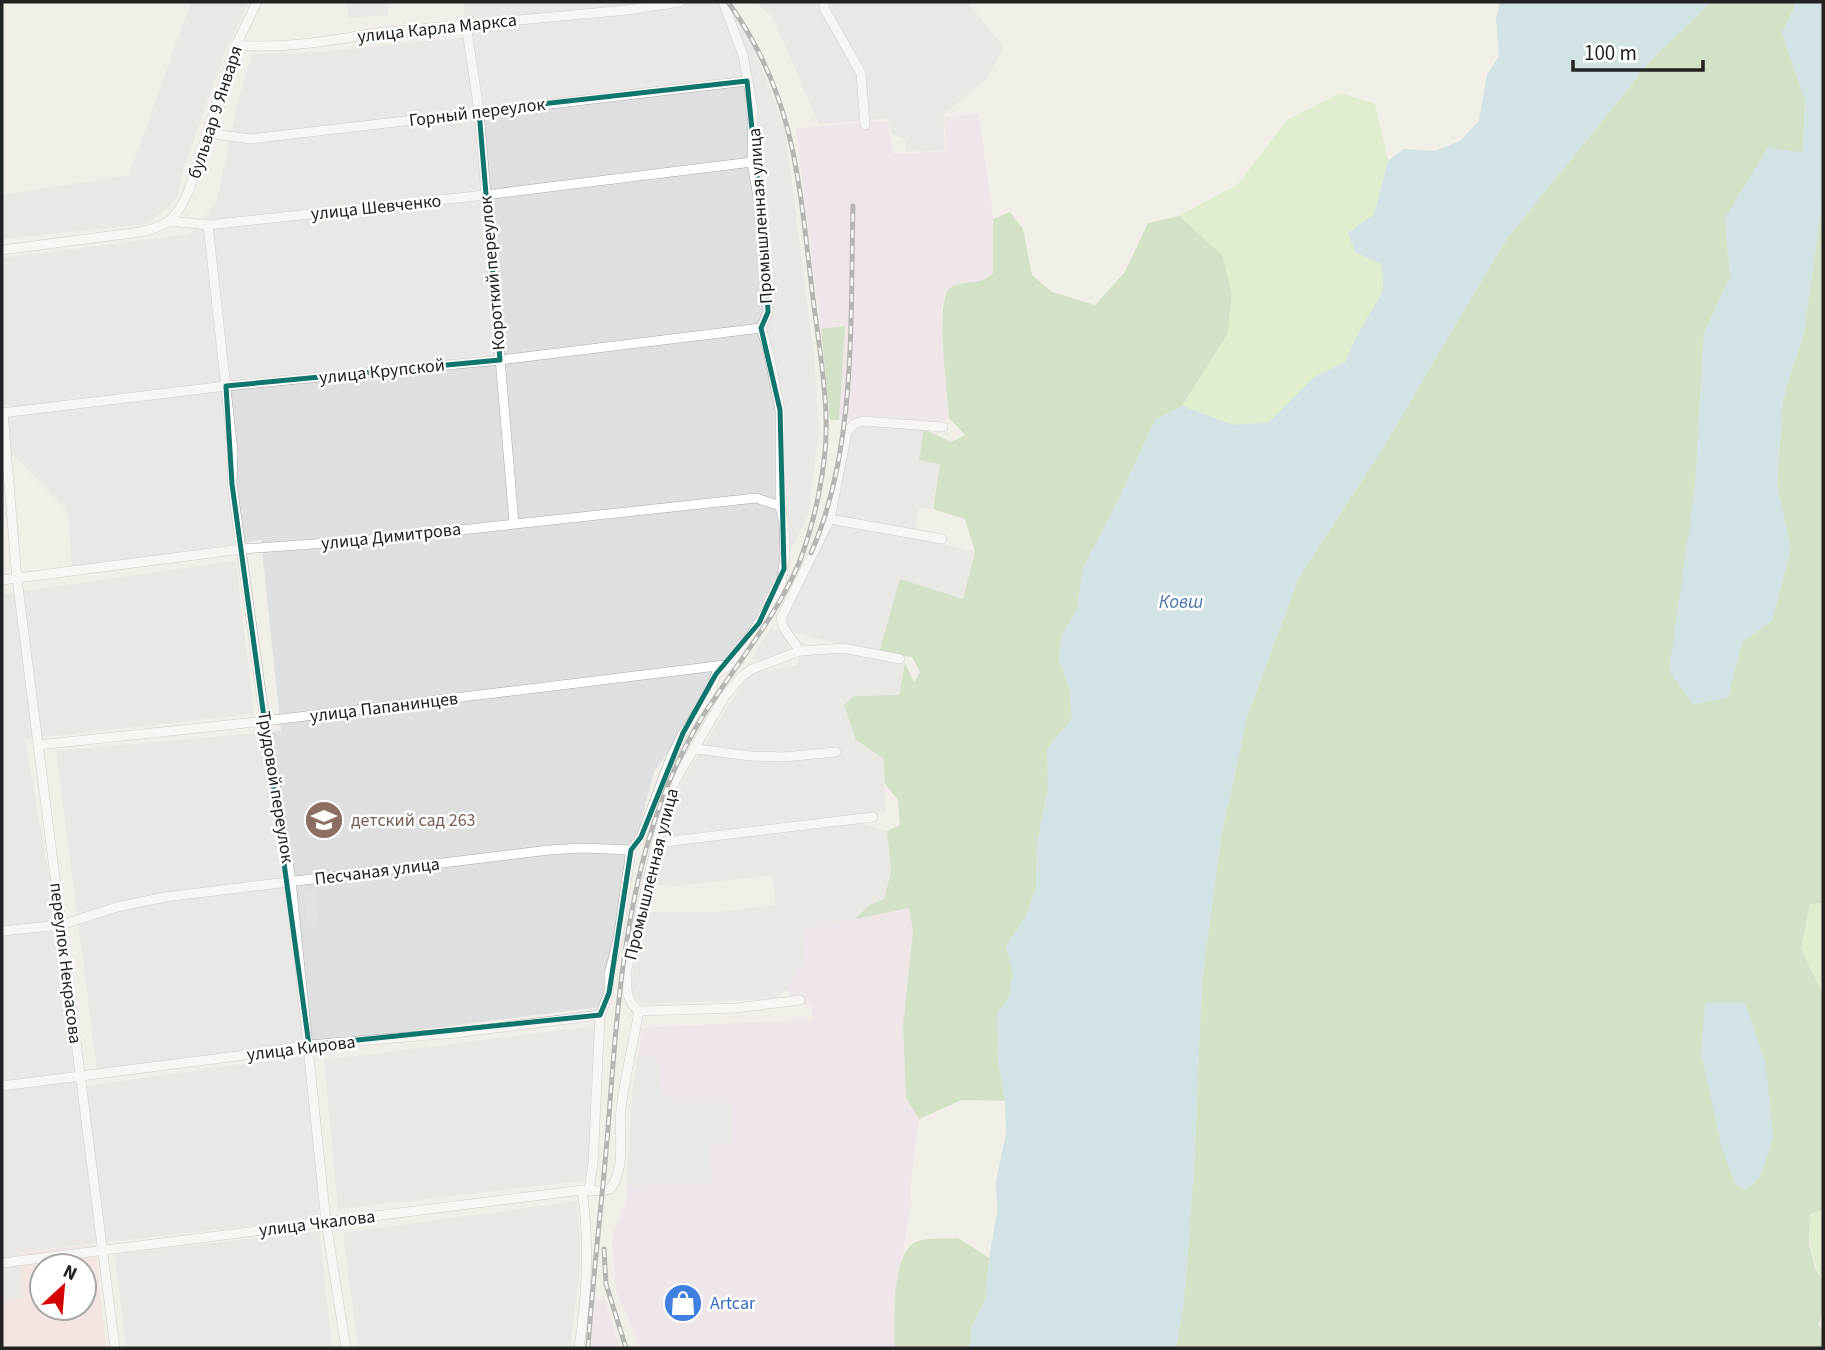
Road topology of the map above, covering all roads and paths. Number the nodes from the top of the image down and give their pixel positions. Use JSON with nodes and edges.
{"nodes":[{"id":1,"x":257,"y":2,"type":"edge"},
{"id":2,"x":680,"y":2,"type":"edge"},
{"id":3,"x":723,"y":2,"type":"edge"},
{"id":4,"x":824,"y":2,"type":"edge"},
{"id":5,"x":466,"y":24,"type":"junction"},
{"id":6,"x":236,"y":45,"type":"junction"},
{"id":7,"x":747,"y":81,"type":"junction"},
{"id":8,"x":479,"y":111,"type":"junction"},
{"id":9,"x":865,"y":125,"type":"dead end"},
{"id":10,"x":206,"y":133,"type":"junction"},
{"id":11,"x":752,"y":162,"type":"junction"},
{"id":12,"x":485,"y":195,"type":"junction"},
{"id":13,"x":170,"y":221,"type":"junction"},
{"id":14,"x":208,"y":225,"type":"junction"},
{"id":15,"x":2,"y":250,"type":"edge"},
{"id":16,"x":761,"y":328,"type":"junction"},
{"id":17,"x":500,"y":360,"type":"junction"},
{"id":18,"x":226,"y":386,"type":"junction"},
{"id":19,"x":3,"y":413,"type":"edge"},
{"id":20,"x":943,"y":427,"type":"dead end"},
{"id":21,"x":780,"y":506,"type":"junction"},
{"id":22,"x":830,"y":519,"type":"junction"},
{"id":23,"x":514,"y":523,"type":"junction"},
{"id":24,"x":942,"y":539,"type":"dead end"},
{"id":25,"x":242,"y":550,"type":"junction"},
{"id":26,"x":17,"y":579,"type":"junction"},
{"id":27,"x":2,"y":580,"type":"edge"},
{"id":28,"x":800,"y":651,"type":"junction"},
{"id":29,"x":900,"y":660,"type":"dead end"},
{"id":30,"x":730,"y":665,"type":"junction"},
{"id":31,"x":265,"y":721,"type":"junction"},
{"id":32,"x":38,"y":745,"type":"junction"},
{"id":33,"x":696,"y":749,"type":"junction"},
{"id":34,"x":836,"y":752,"type":"dead end"},
{"id":35,"x":873,"y":817,"type":"dead end"},
{"id":36,"x":656,"y":843,"type":"junction"},
{"id":37,"x":631,"y":850,"type":"junction"},
{"id":38,"x":291,"y":881,"type":"junction"},
{"id":39,"x":61,"y":925,"type":"junction"},
{"id":40,"x":2,"y":931,"type":"edge"},
{"id":41,"x":800,"y":1000,"type":"dead end"},
{"id":42,"x":639,"y":1011,"type":"junction"},
{"id":43,"x":600,"y":1015,"type":"junction"},
{"id":44,"x":309,"y":1045,"type":"junction"},
{"id":45,"x":81,"y":1077,"type":"junction"},
{"id":46,"x":2,"y":1086,"type":"edge"},
{"id":47,"x":585,"y":1190,"type":"junction"},
{"id":48,"x":326,"y":1222,"type":"junction"},
{"id":49,"x":103,"y":1250,"type":"junction"},
{"id":50,"x":2,"y":1263,"type":"edge"},
{"id":51,"x":115,"y":1348,"type":"edge"},
{"id":52,"x":346,"y":1348,"type":"edge"},
{"id":53,"x":579,"y":1348,"type":"edge"}],
"edges":[{"from":1,"to":6,"type":"street","name":"бульвар 9 Января"},
{"from":2,"to":5,"type":"street","name":"улица Карла Маркса"},
{"from":3,"to":7,"type":"street","name":"Промышленная улица"},
{"from":4,"to":9,"type":"street"},
{"from":5,"to":6,"type":"street","name":"улица Карла Маркса"},
{"from":5,"to":8,"type":"street","name":"Короткий переулок"},
{"from":6,"to":10,"type":"street","name":"бульвар 9 Января"},
{"from":7,"to":8,"type":"street","name":"Горный переулок"},
{"from":7,"to":11,"type":"street","name":"Промышленная улица"},
{"from":8,"to":10,"type":"street","name":"Горный переулок"},
{"from":8,"to":12,"type":"street","name":"Короткий переулок"},
{"from":10,"to":13,"type":"street","name":"бульвар 9 Января"},
{"from":11,"to":12,"type":"street","name":"улица Шевченко"},
{"from":11,"to":16,"type":"street","name":"Промышленная улица"},
{"from":12,"to":14,"type":"street","name":"улица Шевченко"},
{"from":12,"to":17,"type":"street","name":"Короткий переулок"},
{"from":13,"to":14,"type":"street","name":"улица Шевченко"},
{"from":13,"to":15,"type":"street","name":"улица Шевченко"},
{"from":14,"to":18,"type":"street","name":"Трудовой переулок"},
{"from":16,"to":17,"type":"street","name":"улица Крупской"},
{"from":16,"to":21,"type":"street","name":"Промышленная улица"},
{"from":17,"to":18,"type":"street","name":"улица Крупской"},
{"from":17,"to":23,"type":"street","name":"Короткий переулок"},
{"from":18,"to":19,"type":"street","name":"улица Крупской"},
{"from":18,"to":25,"type":"street","name":"Трудовой переулок"},
{"from":19,"to":26,"type":"street","name":"переулок Некрасова"},
{"from":20,"to":22,"type":"street"},
{"from":21,"to":23,"type":"street","name":"улица Димитрова"},
{"from":21,"to":30,"type":"street","name":"Промышленная улица"},
{"from":22,"to":24,"type":"street"},
{"from":22,"to":28,"type":"street"},
{"from":23,"to":25,"type":"street","name":"улица Димитрова"},
{"from":25,"to":26,"type":"street","name":"улица Димитрова"},
{"from":25,"to":31,"type":"street","name":"Трудовой переулок"},
{"from":26,"to":27,"type":"street","name":"улица Димитрова"},
{"from":26,"to":32,"type":"street","name":"переулок Некрасова"},
{"from":28,"to":29,"type":"street","name":"Промышленная улица"},
{"from":28,"to":33,"type":"street","name":"Промышленная улица"},
{"from":30,"to":31,"type":"street","name":"улица Папанинцев"},
{"from":30,"to":37,"type":"street","name":"Промышленная улица"},
{"from":31,"to":32,"type":"street","name":"улица Папанинцев"},
{"from":31,"to":38,"type":"street","name":"Трудовой переулок"},
{"from":32,"to":39,"type":"street","name":"переулок Некрасова"},
{"from":33,"to":34,"type":"street"},
{"from":33,"to":36,"type":"street","name":"Промышленная улица"},
{"from":35,"to":36,"type":"street"},
{"from":36,"to":42,"type":"street","name":"Промышленная улица"},
{"from":37,"to":38,"type":"street","name":"Песчаная улица"},
{"from":37,"to":43,"type":"street","name":"Промышленная улица"},
{"from":38,"to":39,"type":"street","name":"Песчаная улица"},
{"from":38,"to":44,"type":"street","name":"Трудовой переулок"},
{"from":39,"to":40,"type":"street","name":"Песчаная улица"},
{"from":39,"to":45,"type":"street","name":"переулок Некрасова"},
{"from":41,"to":42,"type":"street"},
{"from":42,"to":47,"type":"street","name":"улица Чкалова"},
{"from":43,"to":44,"type":"street","name":"улица Кирова"},
{"from":43,"to":47,"type":"street","name":"Промышленная улица"},
{"from":44,"to":45,"type":"street","name":"улица Кирова"},
{"from":44,"to":48,"type":"street","name":"Трудовой переулок"},
{"from":45,"to":46,"type":"street","name":"улица Кирова"},
{"from":45,"to":49,"type":"street","name":"переулок Некрасова"},
{"from":47,"to":48,"type":"street","name":"улица Чкалова"},
{"from":47,"to":53,"type":"street"},
{"from":48,"to":49,"type":"street","name":"улица Чкалова"},
{"from":48,"to":52,"type":"street","name":"Трудовой переулок"},
{"from":49,"to":50,"type":"street","name":"улица Чкалова"},
{"from":49,"to":51,"type":"street","name":"переулок Некрасова"}]}
